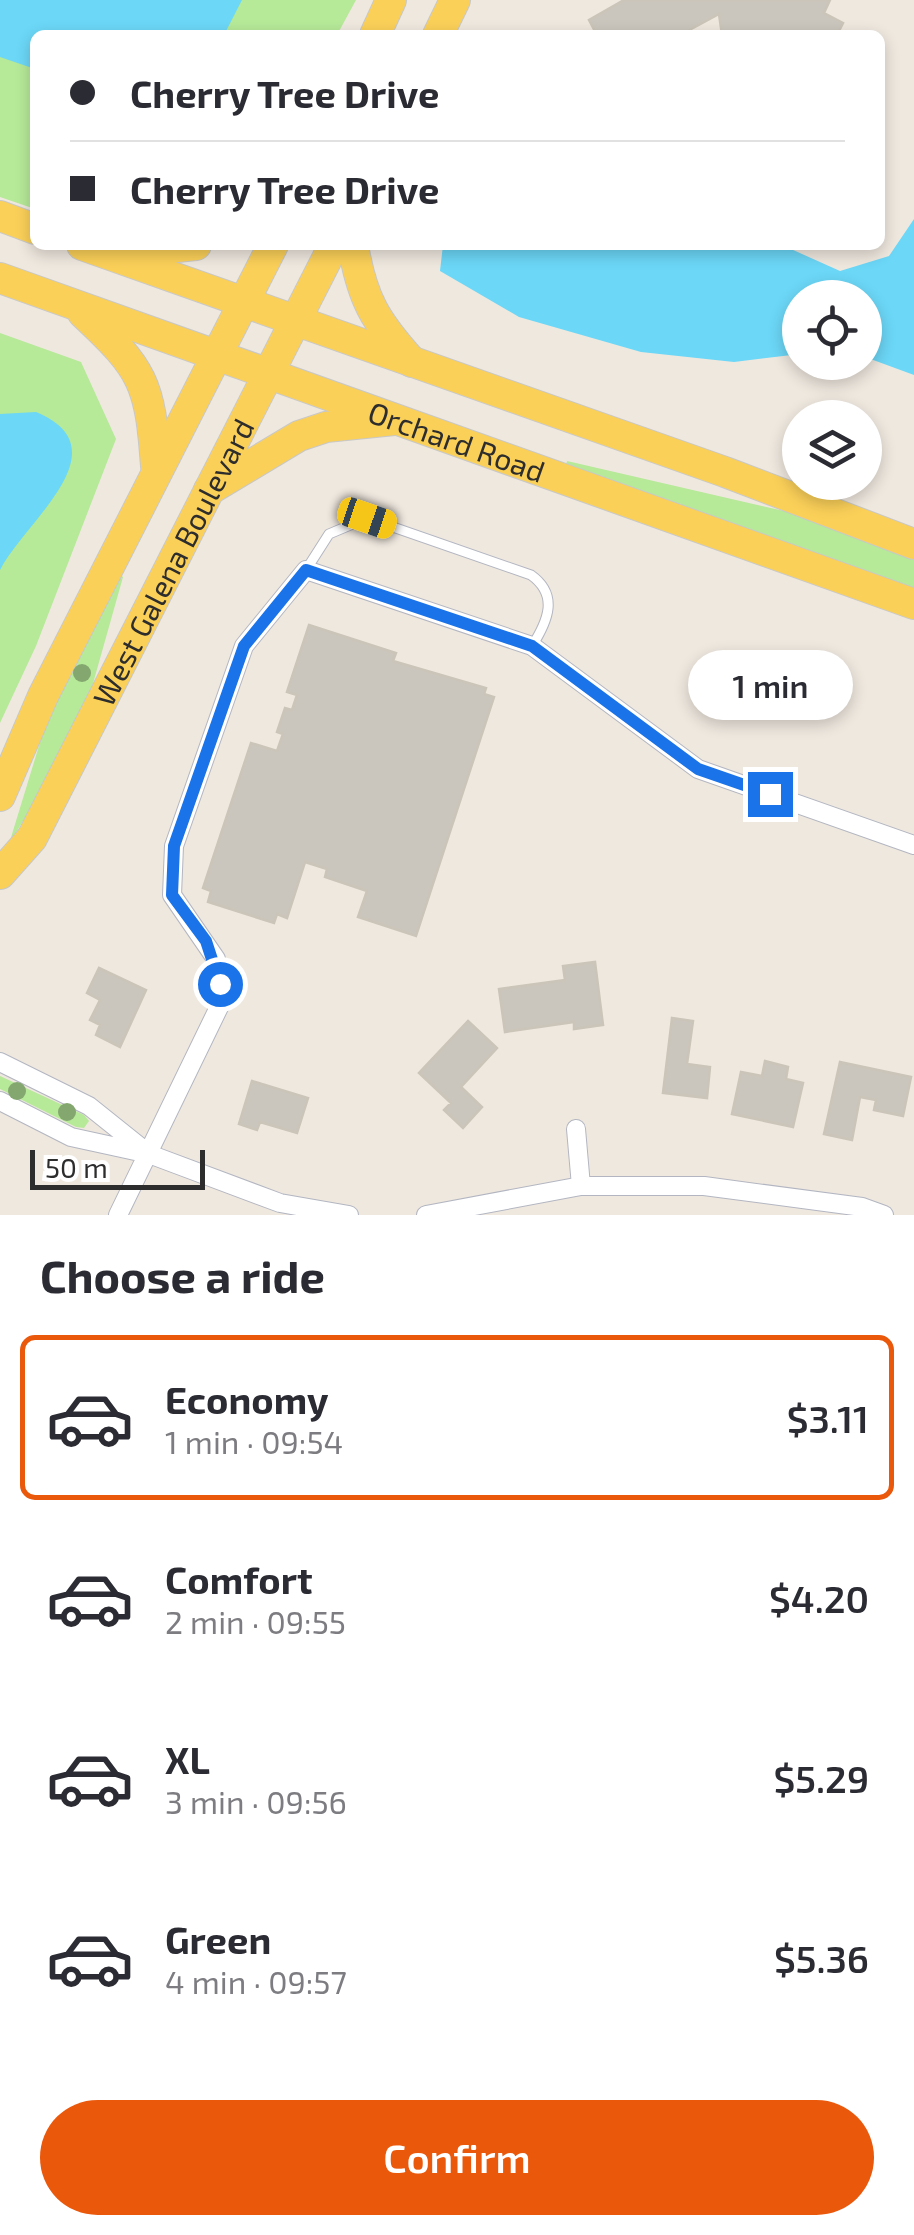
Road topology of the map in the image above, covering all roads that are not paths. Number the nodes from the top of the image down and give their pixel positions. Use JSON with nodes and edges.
{"nodes":[{"id":1,"x":392,"y":0,"type":"edge"},
{"id":2,"x":455,"y":0,"type":"edge"},
{"id":3,"x":377,"y":30,"type":"edge"},
{"id":4,"x":440,"y":30,"type":"edge"},
{"id":5,"x":0,"y":216,"type":"edge"},
{"id":6,"x":30,"y":226,"type":"edge"},
{"id":7,"x":97,"y":250,"type":"edge"},
{"id":8,"x":270,"y":250,"type":"edge"},
{"id":9,"x":331,"y":250,"type":"edge"},
{"id":10,"x":354,"y":250,"type":"edge"},
{"id":11,"x":0,"y":278,"type":"edge"},
{"id":12,"x":242,"y":302,"type":"junction"},
{"id":13,"x":73,"y":304,"type":"junction"},
{"id":14,"x":295,"y":321,"type":"junction"},
{"id":15,"x":214,"y":354,"type":"junction"},
{"id":16,"x":414,"y":364,"type":"junction"},
{"id":17,"x":270,"y":373,"type":"junction"},
{"id":18,"x":396,"y":420,"type":"junction"},
{"id":19,"x":156,"y":468,"type":"junction"},
{"id":20,"x":209,"y":490,"type":"junction"},
{"id":21,"x":914,"y":544,"type":"edge"},
{"id":22,"x":306,"y":570,"type":"junction"},
{"id":23,"x":914,"y":604,"type":"edge"},
{"id":24,"x":532,"y":646,"type":"junction"},
{"id":25,"x":0,"y":796,"type":"edge"},
{"id":26,"x":914,"y":845,"type":"edge"},
{"id":27,"x":0,"y":874,"type":"edge"},
{"id":28,"x":0,"y":1062,"type":"edge"},
{"id":29,"x":0,"y":1101,"type":"edge"},
{"id":30,"x":576,"y":1128,"type":"dead end"},
{"id":31,"x":149,"y":1154,"type":"junction"},
{"id":32,"x":581,"y":1186,"type":"junction"},
{"id":33,"x":118,"y":1215,"type":"edge"},
{"id":34,"x":349,"y":1215,"type":"edge"},
{"id":35,"x":426,"y":1215,"type":"edge"},
{"id":36,"x":884,"y":1215,"type":"edge"}],
"edges":[{"from":1,"to":3,"type":"main road"},
{"from":2,"to":4,"type":"main road"},
{"from":5,"to":6,"type":"main road"},
{"from":7,"to":12,"type":"main road","name":"Orchard Road"},
{"from":8,"to":12,"type":"main road","name":"West Galena Boulevard"},
{"from":9,"to":14,"type":"main road","name":"West Galena Boulevard"},
{"from":10,"to":16,"type":"main road"},
{"from":11,"to":13,"type":"main road","name":"Orchard Road"},
{"from":12,"to":14,"type":"main road","name":"Orchard Road"},
{"from":12,"to":15,"type":"main road","name":"West Galena Boulevard"},
{"from":13,"to":15,"type":"main road","name":"Orchard Road"},
{"from":13,"to":19,"type":"main road"},
{"from":14,"to":16,"type":"main road","name":"Orchard Road"},
{"from":14,"to":17,"type":"main road","name":"West Galena Boulevard"},
{"from":15,"to":17,"type":"main road","name":"Orchard Road"},
{"from":15,"to":19,"type":"main road","name":"West Galena Boulevard"},
{"from":16,"to":21,"type":"main road","name":"Orchard Road"},
{"from":17,"to":18,"type":"main road","name":"Orchard Road"},
{"from":17,"to":20,"type":"main road","name":"West Galena Boulevard"},
{"from":18,"to":20,"type":"main road"},
{"from":18,"to":23,"type":"main road","name":"Orchard Road"},
{"from":19,"to":25,"type":"main road","name":"West Galena Boulevard"},
{"from":20,"to":27,"type":"main road","name":"West Galena Boulevard"},
{"from":22,"to":24,"type":"street"},
{"from":22,"to":24,"type":"lane"},
{"from":22,"to":31,"type":"street"},
{"from":24,"to":26,"type":"street"},
{"from":28,"to":31,"type":"street"},
{"from":29,"to":31,"type":"street"},
{"from":30,"to":32,"type":"street"},
{"from":31,"to":33,"type":"street"},
{"from":31,"to":34,"type":"street"},
{"from":32,"to":35,"type":"street"},
{"from":32,"to":36,"type":"street"}]}
